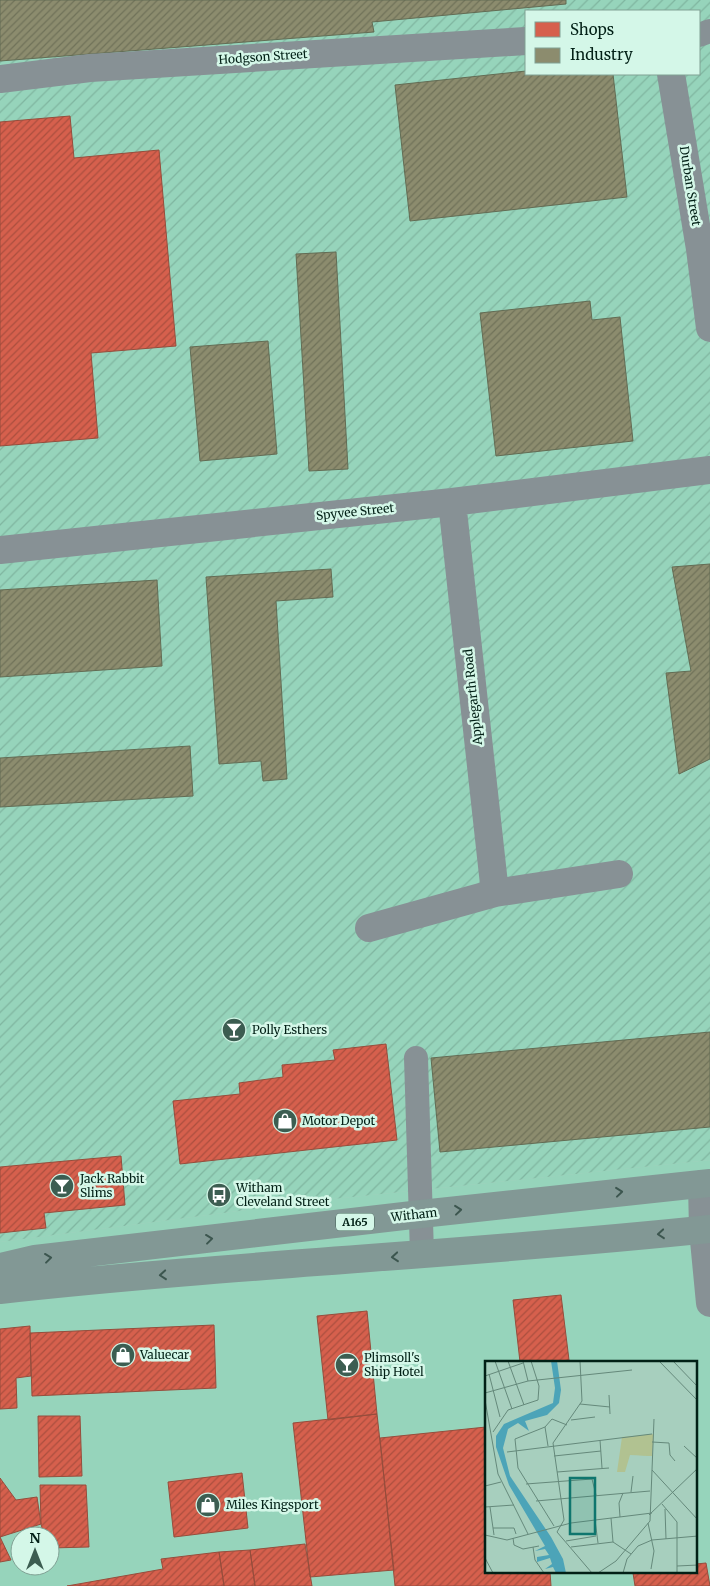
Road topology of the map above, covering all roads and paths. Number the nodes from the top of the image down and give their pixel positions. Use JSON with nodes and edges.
{"nodes":[{"id":1,"x":525,"y":40,"type":"edge"},
{"id":2,"x":671,"y":75,"type":"edge"},
{"id":3,"x":0,"y":79,"type":"edge"},
{"id":4,"x":710,"y":328,"type":"edge"},
{"id":5,"x":710,"y":470,"type":"edge"},
{"id":6,"x":452,"y":502,"type":"junction"},
{"id":7,"x":0,"y":550,"type":"edge"},
{"id":8,"x":619,"y":874,"type":"dead end"},
{"id":9,"x":495,"y":893,"type":"junction"},
{"id":10,"x":369,"y":928,"type":"dead end"},
{"id":11,"x":416,"y":1058,"type":"dead end"},
{"id":12,"x":706,"y":1183,"type":"edge"},
{"id":13,"x":421,"y":1214,"type":"junction"},
{"id":14,"x":706,"y":1230,"type":"edge"},
{"id":15,"x":422,"y":1254,"type":"junction"},
{"id":16,"x":0,"y":1267,"type":"edge"},
{"id":17,"x":0,"y":1290,"type":"edge"},
{"id":18,"x":710,"y":1302,"type":"edge"}],
"edges":[{"from":1,"to":3,"type":"street","name":"Hodgson Street"},
{"from":2,"to":4,"type":"street","name":"Durban Street"},
{"from":5,"to":6,"type":"street","name":"Spyvee Street"},
{"from":6,"to":7,"type":"street","name":"Spyvee Street"},
{"from":6,"to":9,"type":"street","name":"Applegarth Road"},
{"from":8,"to":9,"type":"street"},
{"from":9,"to":10,"type":"street"},
{"from":11,"to":13,"type":"lane"},
{"from":13,"to":12,"type":"highway","name":"Witham","number":"A165","one_way":true},
{"from":12,"to":14,"type":"street"},
{"from":13,"to":15,"type":"lane"},
{"from":16,"to":13,"type":"highway","name":"Witham","number":"A165","one_way":true},
{"from":14,"to":15,"type":"highway","one_way":true},
{"from":14,"to":18,"type":"street"},
{"from":15,"to":17,"type":"highway","one_way":true}]}
